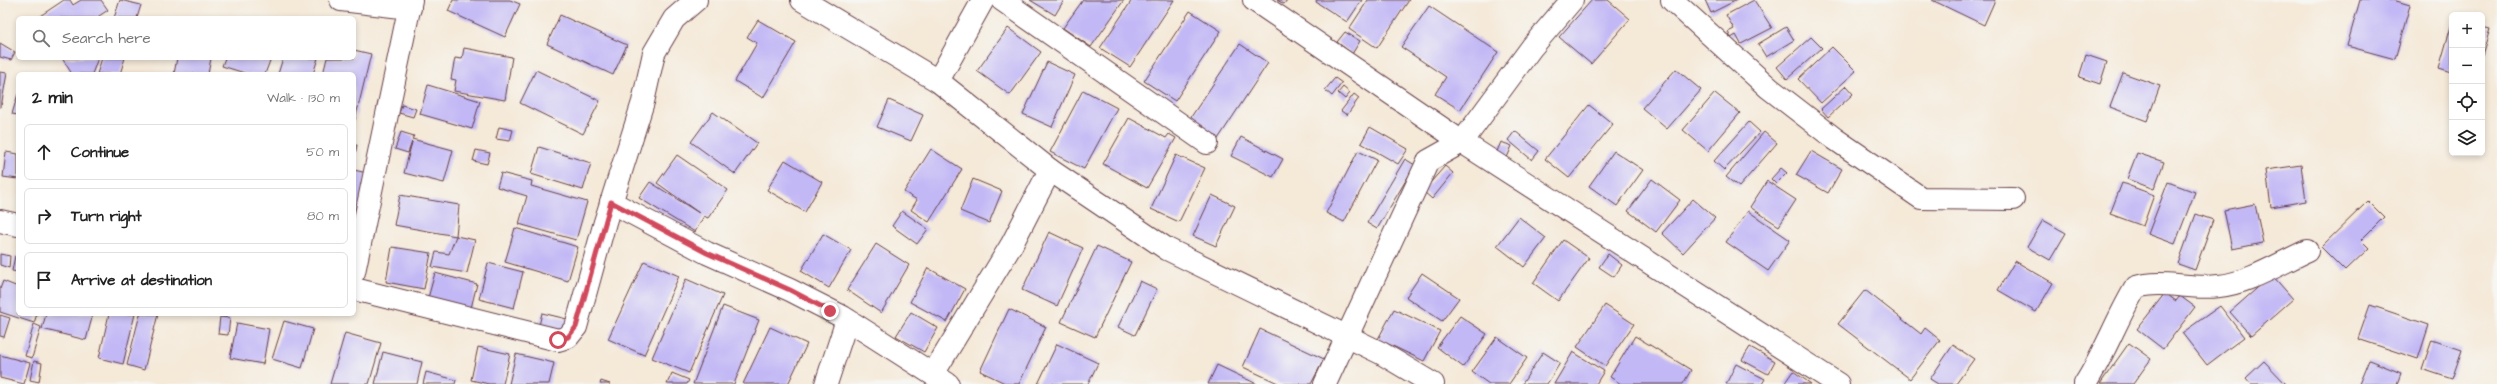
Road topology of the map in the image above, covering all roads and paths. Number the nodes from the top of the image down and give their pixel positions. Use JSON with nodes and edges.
{"nodes":[{"id":1,"x":341,"y":0,"type":"edge"},
{"id":2,"x":696,"y":0,"type":"edge"},
{"id":3,"x":802,"y":0,"type":"edge"},
{"id":4,"x":983,"y":0,"type":"edge"},
{"id":5,"x":1002,"y":0,"type":"edge"},
{"id":6,"x":1254,"y":0,"type":"edge"},
{"id":7,"x":1572,"y":0,"type":"edge"},
{"id":8,"x":1672,"y":0,"type":"edge"},
{"id":9,"x":411,"y":4,"type":"edge"},
{"id":10,"x":938,"y":81,"type":"junction"},
{"id":11,"x":1207,"y":142,"type":"dead end"},
{"id":12,"x":1462,"y":142,"type":"junction"},
{"id":13,"x":1050,"y":170,"type":"junction"},
{"id":14,"x":2013,"y":199,"type":"dead end"},
{"id":15,"x":611,"y":202,"type":"junction"},
{"id":16,"x":0,"y":221,"type":"edge"},
{"id":17,"x":16,"y":225,"type":"edge"},
{"id":18,"x":2307,"y":251,"type":"dead end"},
{"id":19,"x":356,"y":263,"type":"edge"},
{"id":20,"x":356,"y":290,"type":"edge"},
{"id":21,"x":847,"y":320,"type":"junction"},
{"id":22,"x":1346,"y":336,"type":"junction"},
{"id":23,"x":940,"y":379,"type":"edge"},
{"id":24,"x":826,"y":384,"type":"edge"},
{"id":25,"x":1325,"y":384,"type":"edge"},
{"id":26,"x":1433,"y":384,"type":"edge"},
{"id":27,"x":1837,"y":384,"type":"edge"},
{"id":28,"x":2085,"y":384,"type":"edge"}],
"edges":[{"from":1,"to":9,"type":"street"},
{"from":2,"to":15,"type":"street"},
{"from":3,"to":10,"type":"street"},
{"from":4,"to":10,"type":"street"},
{"from":5,"to":11,"type":"street"},
{"from":6,"to":12,"type":"street"},
{"from":7,"to":12,"type":"street"},
{"from":8,"to":14,"type":"street"},
{"from":9,"to":19,"type":"street"},
{"from":10,"to":13,"type":"street"},
{"from":12,"to":22,"type":"street"},
{"from":12,"to":27,"type":"street"},
{"from":13,"to":22,"type":"street"},
{"from":13,"to":23,"type":"street"},
{"from":15,"to":20,"type":"street"},
{"from":15,"to":21,"type":"street"},
{"from":16,"to":17,"type":"street"},
{"from":18,"to":28,"type":"street"},
{"from":21,"to":23,"type":"street"},
{"from":21,"to":24,"type":"street"},
{"from":22,"to":25,"type":"street"},
{"from":22,"to":26,"type":"street"}]}
